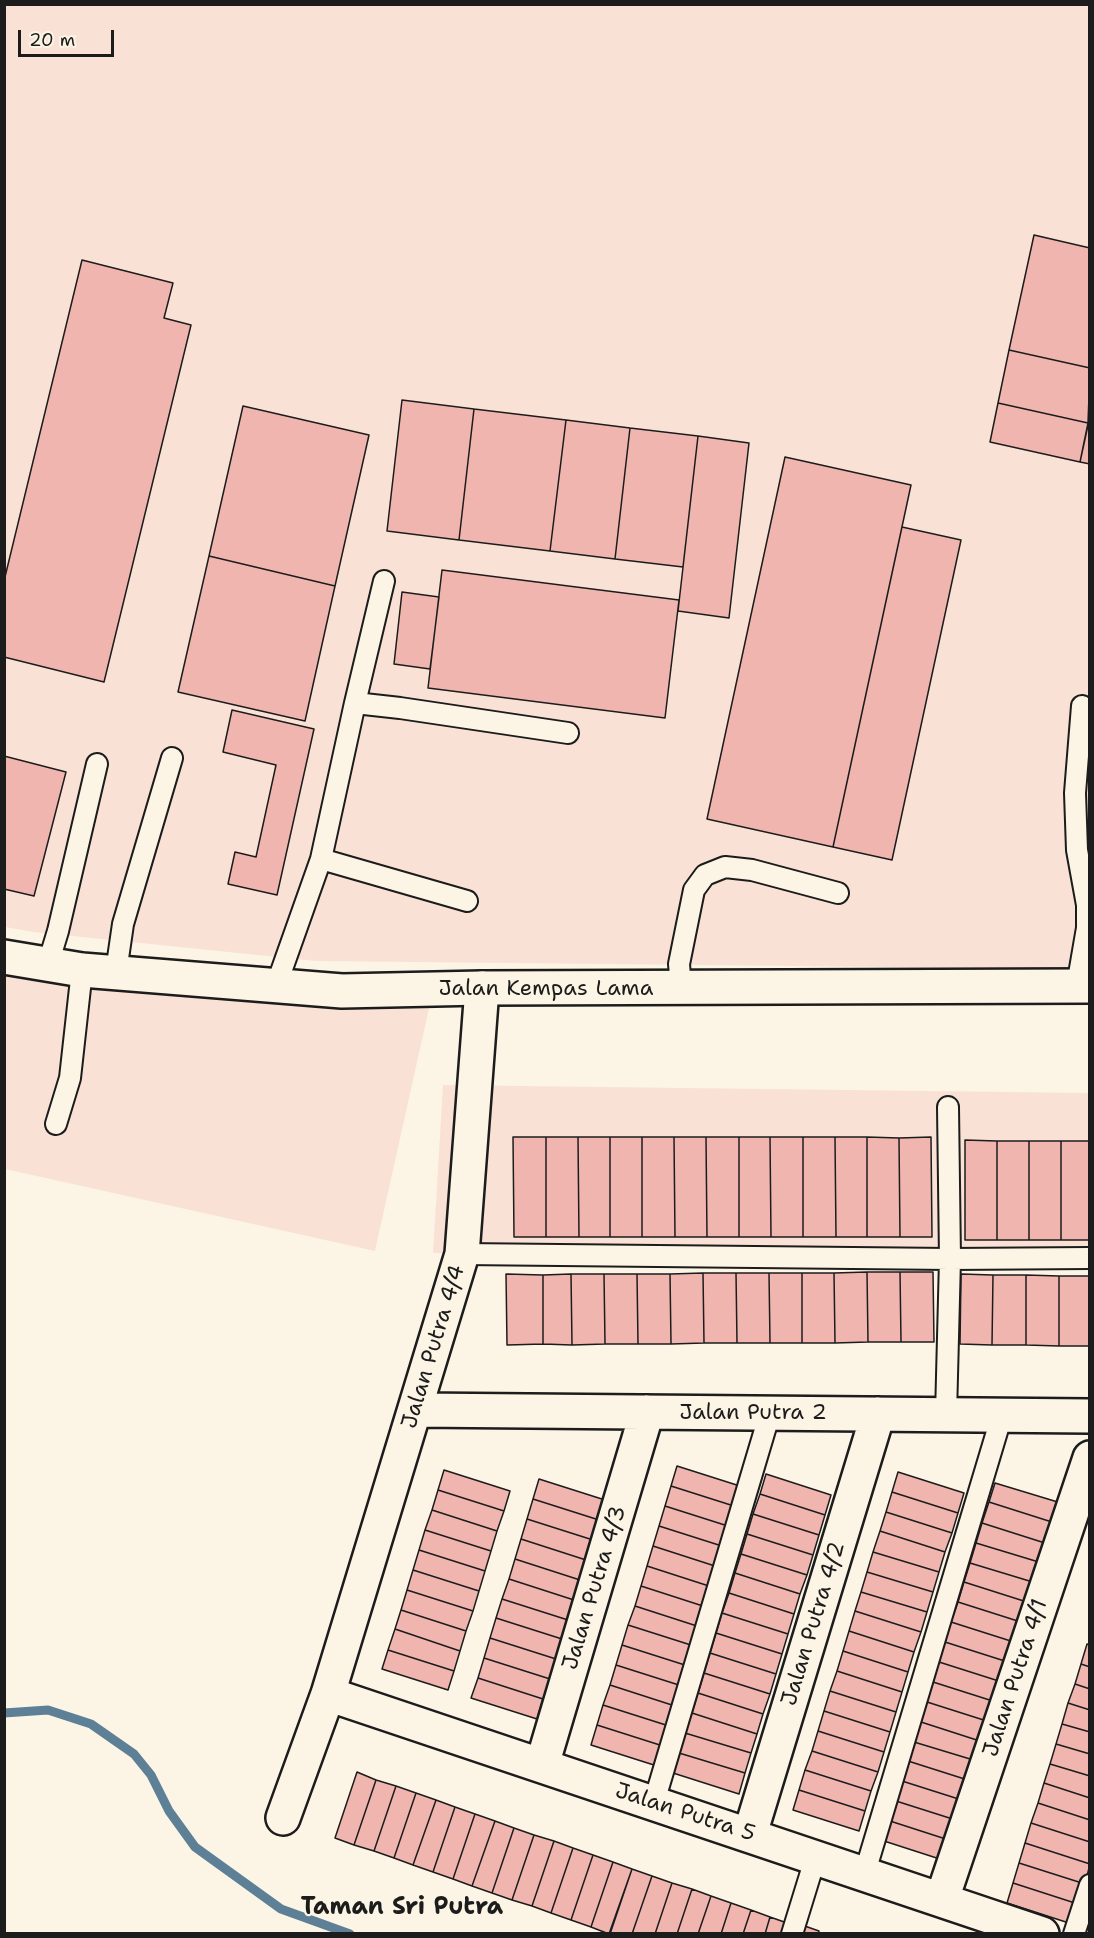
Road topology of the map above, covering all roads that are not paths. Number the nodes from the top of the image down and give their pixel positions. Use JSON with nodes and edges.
{"nodes":[{"id":1,"x":384,"y":581,"type":"dead end"},
{"id":2,"x":355,"y":703,"type":"junction"},
{"id":3,"x":1082,"y":706,"type":"dead end"},
{"id":4,"x":568,"y":733,"type":"dead end"},
{"id":5,"x":172,"y":758,"type":"dead end"},
{"id":6,"x":97,"y":764,"type":"dead end"},
{"id":7,"x":321,"y":859,"type":"junction"},
{"id":8,"x":838,"y":893,"type":"dead end"},
{"id":9,"x":467,"y":901,"type":"dead end"},
{"id":10,"x":1088,"y":902,"type":"edge"},
{"id":11,"x":4,"y":957,"type":"edge"},
{"id":12,"x":48,"y":964,"type":"junction"},
{"id":13,"x":82,"y":970,"type":"junction"},
{"id":14,"x":117,"y":972,"type":"junction"},
{"id":15,"x":276,"y":986,"type":"junction"},
{"id":16,"x":1083,"y":986,"type":"edge"},
{"id":17,"x":482,"y":988,"type":"junction"},
{"id":18,"x":681,"y":988,"type":"junction"},
{"id":19,"x":948,"y":1107,"type":"dead end"},
{"id":20,"x":56,"y":1124,"type":"dead end"},
{"id":21,"x":462,"y":1254,"type":"junction"},
{"id":22,"x":1089,"y":1258,"type":"edge"},
{"id":23,"x":950,"y":1259,"type":"junction"},
{"id":24,"x":416,"y":1410,"type":"junction"},
{"id":25,"x":647,"y":1412,"type":"junction"},
{"id":26,"x":770,"y":1413,"type":"junction"},
{"id":27,"x":878,"y":1414,"type":"junction"},
{"id":28,"x":946,"y":1414,"type":"junction"},
{"id":29,"x":1002,"y":1415,"type":"junction"},
{"id":30,"x":1089,"y":1416,"type":"edge"},
{"id":31,"x":1089,"y":1458,"type":"edge"},
{"id":32,"x":328,"y":1694,"type":"junction"},
{"id":33,"x":542,"y":1765,"type":"junction"},
{"id":34,"x":654,"y":1802,"type":"junction"},
{"id":35,"x":283,"y":1818,"type":"dead end"},
{"id":36,"x":750,"y":1834,"type":"junction"},
{"id":37,"x":816,"y":1856,"type":"junction"},
{"id":38,"x":865,"y":1872,"type":"junction"},
{"id":39,"x":1089,"y":1885,"type":"edge"},
{"id":40,"x":942,"y":1899,"type":"junction"},
{"id":41,"x":792,"y":1934,"type":"edge"},
{"id":42,"x":1042,"y":1934,"type":"edge"},
{"id":43,"x":1074,"y":1934,"type":"edge"}],
"edges":[{"from":1,"to":2,"type":"lane"},
{"from":2,"to":4,"type":"lane"},
{"from":2,"to":7,"type":"lane"},
{"from":3,"to":10,"type":"lane"},
{"from":5,"to":14,"type":"lane"},
{"from":6,"to":12,"type":"lane"},
{"from":7,"to":9,"type":"lane"},
{"from":7,"to":15,"type":"lane"},
{"from":8,"to":18,"type":"lane"},
{"from":10,"to":16,"type":"lane"},
{"from":11,"to":12,"type":"street","name":"Jalan Kempas Lama"},
{"from":12,"to":13,"type":"street","name":"Jalan Kempas Lama"},
{"from":13,"to":14,"type":"street","name":"Jalan Kempas Lama"},
{"from":13,"to":20,"type":"lane"},
{"from":14,"to":15,"type":"street","name":"Jalan Kempas Lama"},
{"from":15,"to":17,"type":"street","name":"Jalan Kempas Lama"},
{"from":16,"to":18,"type":"street","name":"Jalan Kempas Lama"},
{"from":17,"to":18,"type":"street","name":"Jalan Kempas Lama"},
{"from":17,"to":21,"type":"street","name":"Jalan Putra 4/4"},
{"from":19,"to":23,"type":"lane"},
{"from":21,"to":23,"type":"lane"},
{"from":21,"to":24,"type":"street","name":"Jalan Putra 4/4"},
{"from":22,"to":23,"type":"lane"},
{"from":23,"to":28,"type":"lane"},
{"from":24,"to":25,"type":"street","name":"Jalan Putra 2"},
{"from":24,"to":32,"type":"street","name":"Jalan Putra 4/4"},
{"from":25,"to":26,"type":"street","name":"Jalan Putra 2"},
{"from":25,"to":33,"type":"street","name":"Jalan Putra 4/3"},
{"from":26,"to":27,"type":"street","name":"Jalan Putra 2"},
{"from":26,"to":34,"type":"lane"},
{"from":27,"to":28,"type":"street","name":"Jalan Putra 2"},
{"from":27,"to":36,"type":"street","name":"Jalan Putra 4/2"},
{"from":28,"to":29,"type":"street","name":"Jalan Putra 2"},
{"from":29,"to":30,"type":"street","name":"Jalan Putra 2"},
{"from":29,"to":38,"type":"lane"},
{"from":31,"to":40,"type":"street","name":"Jalan Putra 4/1"},
{"from":32,"to":33,"type":"street","name":"Jalan Putra 5"},
{"from":32,"to":35,"type":"street","name":"Jalan Putra 4/4"},
{"from":33,"to":34,"type":"street","name":"Jalan Putra 5"},
{"from":34,"to":36,"type":"street","name":"Jalan Putra 5"},
{"from":36,"to":37,"type":"street","name":"Jalan Putra 5"},
{"from":37,"to":38,"type":"street","name":"Jalan Putra 5"},
{"from":37,"to":41,"type":"lane"},
{"from":38,"to":40,"type":"street","name":"Jalan Putra 5"},
{"from":39,"to":43,"type":"lane"},
{"from":40,"to":42,"type":"street","name":"Jalan Putra 5"}]}
